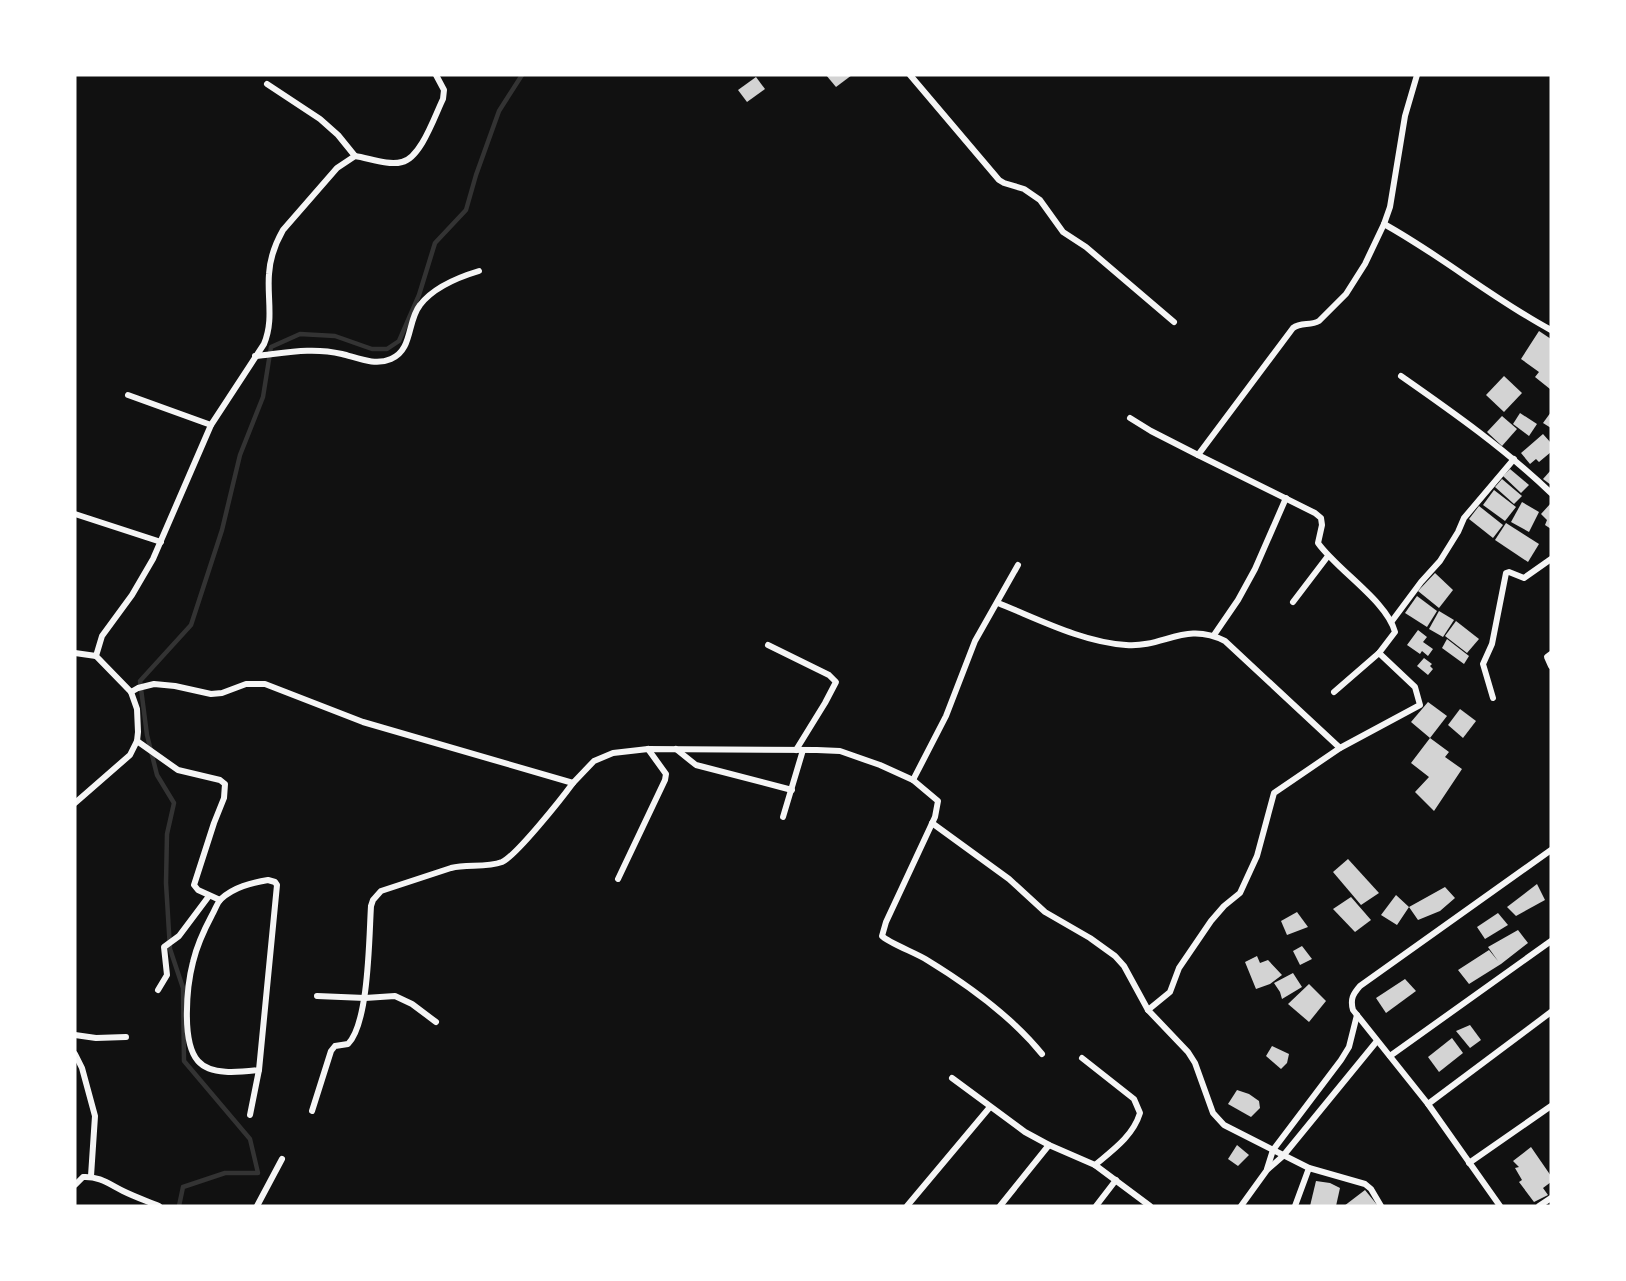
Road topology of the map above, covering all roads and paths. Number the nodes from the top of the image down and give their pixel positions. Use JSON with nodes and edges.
{"nodes":[{"id":1,"x":436,"y":75,"type":"edge"},
{"id":2,"x":910,"y":75,"type":"edge"},
{"id":3,"x":1417,"y":75,"type":"edge"},
{"id":4,"x":267,"y":84,"type":"dead end"},
{"id":5,"x":355,"y":156,"type":"junction"},
{"id":6,"x":1384,"y":224,"type":"junction"},
{"id":7,"x":479,"y":271,"type":"dead end"},
{"id":8,"x":1174,"y":322,"type":"dead end"},
{"id":9,"x":1551,"y":330,"type":"edge"},
{"id":10,"x":259,"y":356,"type":"junction"},
{"id":11,"x":1401,"y":376,"type":"dead end"},
{"id":12,"x":128,"y":395,"type":"dead end"},
{"id":13,"x":1130,"y":418,"type":"dead end"},
{"id":14,"x":211,"y":425,"type":"junction"},
{"id":15,"x":1198,"y":455,"type":"junction"},
{"id":16,"x":1514,"y":459,"type":"junction"},
{"id":17,"x":1551,"y":493,"type":"edge"},
{"id":18,"x":1286,"y":498,"type":"junction"},
{"id":19,"x":75,"y":514,"type":"edge"},
{"id":20,"x":161,"y":542,"type":"junction"},
{"id":21,"x":1328,"y":556,"type":"junction"},
{"id":22,"x":1551,"y":559,"type":"edge"},
{"id":23,"x":1018,"y":565,"type":"dead end"},
{"id":24,"x":1293,"y":602,"type":"dead end"},
{"id":25,"x":998,"y":603,"type":"junction"},
{"id":26,"x":1392,"y":621,"type":"junction"},
{"id":27,"x":1214,"y":635,"type":"junction"},
{"id":28,"x":768,"y":645,"type":"dead end"},
{"id":29,"x":75,"y":652,"type":"edge"},
{"id":30,"x":1379,"y":653,"type":"junction"},
{"id":31,"x":1551,"y":654,"type":"edge"},
{"id":32,"x":96,"y":656,"type":"junction"},
{"id":33,"x":1551,"y":666,"type":"edge"},
{"id":34,"x":134,"y":690,"type":"junction"},
{"id":35,"x":1334,"y":692,"type":"dead end"},
{"id":36,"x":1493,"y":698,"type":"dead end"},
{"id":37,"x":137,"y":741,"type":"junction"},
{"id":38,"x":1340,"y":748,"type":"junction"},
{"id":39,"x":648,"y":749,"type":"junction"},
{"id":40,"x":676,"y":749,"type":"junction"},
{"id":41,"x":799,"y":750,"type":"junction"},
{"id":42,"x":913,"y":780,"type":"junction"},
{"id":43,"x":573,"y":783,"type":"junction"},
{"id":44,"x":792,"y":790,"type":"junction"},
{"id":45,"x":75,"y":803,"type":"edge"},
{"id":46,"x":783,"y":817,"type":"dead end"},
{"id":47,"x":932,"y":823,"type":"junction"},
{"id":48,"x":1551,"y":850,"type":"edge"},
{"id":49,"x":618,"y":879,"type":"dead end"},
{"id":50,"x":209,"y":896,"type":"junction"},
{"id":51,"x":220,"y":900,"type":"junction"},
{"id":52,"x":1551,"y":941,"type":"edge"},
{"id":53,"x":158,"y":990,"type":"dead end"},
{"id":54,"x":317,"y":996,"type":"dead end"},
{"id":55,"x":364,"y":998,"type":"junction"},
{"id":56,"x":1148,"y":1010,"type":"junction"},
{"id":57,"x":1551,"y":1012,"type":"edge"},
{"id":58,"x":1357,"y":1015,"type":"junction"},
{"id":59,"x":436,"y":1022,"type":"dead end"},
{"id":60,"x":75,"y":1035,"type":"edge"},
{"id":61,"x":126,"y":1037,"type":"dead end"},
{"id":62,"x":1377,"y":1041,"type":"junction"},
{"id":63,"x":75,"y":1054,"type":"edge"},
{"id":64,"x":1042,"y":1054,"type":"dead end"},
{"id":65,"x":1390,"y":1056,"type":"junction"},
{"id":66,"x":1082,"y":1058,"type":"dead end"},
{"id":67,"x":260,"y":1070,"type":"junction"},
{"id":68,"x":952,"y":1078,"type":"dead end"},
{"id":69,"x":1428,"y":1104,"type":"junction"},
{"id":70,"x":1551,"y":1106,"type":"edge"},
{"id":71,"x":990,"y":1107,"type":"junction"},
{"id":72,"x":312,"y":1111,"type":"dead end"},
{"id":73,"x":250,"y":1115,"type":"dead end"},
{"id":74,"x":1049,"y":1145,"type":"junction"},
{"id":75,"x":1273,"y":1150,"type":"junction"},
{"id":76,"x":1283,"y":1156,"type":"junction"},
{"id":77,"x":282,"y":1159,"type":"dead end"},
{"id":78,"x":1469,"y":1163,"type":"junction"},
{"id":79,"x":1095,"y":1165,"type":"junction"},
{"id":80,"x":1309,"y":1168,"type":"junction"},
{"id":81,"x":1267,"y":1170,"type":"junction"},
{"id":82,"x":91,"y":1176,"type":"junction"},
{"id":83,"x":1116,"y":1180,"type":"junction"},
{"id":84,"x":75,"y":1185,"type":"edge"},
{"id":85,"x":1551,"y":1198,"type":"edge"},
{"id":86,"x":159,"y":1206,"type":"edge"},
{"id":87,"x":257,"y":1206,"type":"edge"},
{"id":88,"x":907,"y":1206,"type":"edge"},
{"id":89,"x":1000,"y":1206,"type":"edge"},
{"id":90,"x":1096,"y":1206,"type":"edge"},
{"id":91,"x":1150,"y":1206,"type":"edge"},
{"id":92,"x":1241,"y":1206,"type":"edge"},
{"id":93,"x":1295,"y":1206,"type":"edge"},
{"id":94,"x":1380,"y":1206,"type":"edge"},
{"id":95,"x":1500,"y":1206,"type":"edge"},
{"id":96,"x":1539,"y":1206,"type":"edge"}],
"edges":[{"from":1,"to":5,"type":"street"},
{"from":2,"to":8,"type":"street"},
{"from":3,"to":6,"type":"street"},
{"from":4,"to":5,"type":"street"},
{"from":5,"to":10,"type":"street"},
{"from":6,"to":9,"type":"street"},
{"from":6,"to":15,"type":"street"},
{"from":7,"to":10,"type":"street"},
{"from":10,"to":14,"type":"street"},
{"from":11,"to":16,"type":"street"},
{"from":12,"to":14,"type":"street"},
{"from":13,"to":15,"type":"street"},
{"from":14,"to":20,"type":"street"},
{"from":15,"to":18,"type":"street"},
{"from":16,"to":17,"type":"street"},
{"from":16,"to":26,"type":"street"},
{"from":18,"to":21,"type":"street"},
{"from":18,"to":27,"type":"street"},
{"from":19,"to":20,"type":"street"},
{"from":20,"to":32,"type":"street"},
{"from":21,"to":24,"type":"street"},
{"from":21,"to":26,"type":"street"},
{"from":22,"to":36,"type":"street"},
{"from":23,"to":25,"type":"street"},
{"from":25,"to":27,"type":"street"},
{"from":25,"to":42,"type":"street"},
{"from":26,"to":30,"type":"street"},
{"from":27,"to":38,"type":"street"},
{"from":28,"to":41,"type":"street"},
{"from":29,"to":32,"type":"street"},
{"from":30,"to":35,"type":"street"},
{"from":30,"to":38,"type":"street"},
{"from":31,"to":33,"type":"street"},
{"from":32,"to":34,"type":"street"},
{"from":34,"to":37,"type":"street"},
{"from":34,"to":43,"type":"street"},
{"from":37,"to":45,"type":"street"},
{"from":37,"to":50,"type":"street"},
{"from":38,"to":56,"type":"street"},
{"from":39,"to":40,"type":"street"},
{"from":39,"to":43,"type":"street"},
{"from":39,"to":49,"type":"street"},
{"from":40,"to":41,"type":"street"},
{"from":40,"to":44,"type":"street"},
{"from":41,"to":42,"type":"street"},
{"from":41,"to":44,"type":"street"},
{"from":42,"to":47,"type":"street"},
{"from":43,"to":55,"type":"street"},
{"from":44,"to":46,"type":"street"},
{"from":47,"to":56,"type":"street"},
{"from":47,"to":64,"type":"street"},
{"from":48,"to":58,"type":"street"},
{"from":50,"to":51,"type":"street"},
{"from":50,"to":53,"type":"street"},
{"from":51,"to":67,"type":"street"},
{"from":51,"to":67,"type":"street"},
{"from":52,"to":65,"type":"street"},
{"from":54,"to":55,"type":"street"},
{"from":55,"to":59,"type":"street"},
{"from":55,"to":72,"type":"street"},
{"from":56,"to":75,"type":"street"},
{"from":57,"to":69,"type":"street"},
{"from":58,"to":62,"type":"street"},
{"from":58,"to":75,"type":"street"},
{"from":60,"to":61,"type":"street"},
{"from":62,"to":65,"type":"street"},
{"from":62,"to":76,"type":"street"},
{"from":63,"to":82,"type":"street"},
{"from":65,"to":69,"type":"street"},
{"from":66,"to":79,"type":"street"},
{"from":67,"to":73,"type":"street"},
{"from":68,"to":71,"type":"street"},
{"from":69,"to":78,"type":"street"},
{"from":70,"to":78,"type":"street"},
{"from":71,"to":74,"type":"street"},
{"from":71,"to":88,"type":"street"},
{"from":74,"to":79,"type":"street"},
{"from":74,"to":89,"type":"street"},
{"from":75,"to":76,"type":"street"},
{"from":75,"to":81,"type":"street"},
{"from":76,"to":80,"type":"street"},
{"from":76,"to":81,"type":"street"},
{"from":77,"to":87,"type":"street"},
{"from":78,"to":95,"type":"street"},
{"from":79,"to":83,"type":"street"},
{"from":80,"to":93,"type":"street"},
{"from":80,"to":94,"type":"street"},
{"from":81,"to":92,"type":"street"},
{"from":82,"to":84,"type":"street"},
{"from":82,"to":86,"type":"street"},
{"from":83,"to":90,"type":"street"},
{"from":83,"to":91,"type":"street"},
{"from":85,"to":96,"type":"street"}]}
